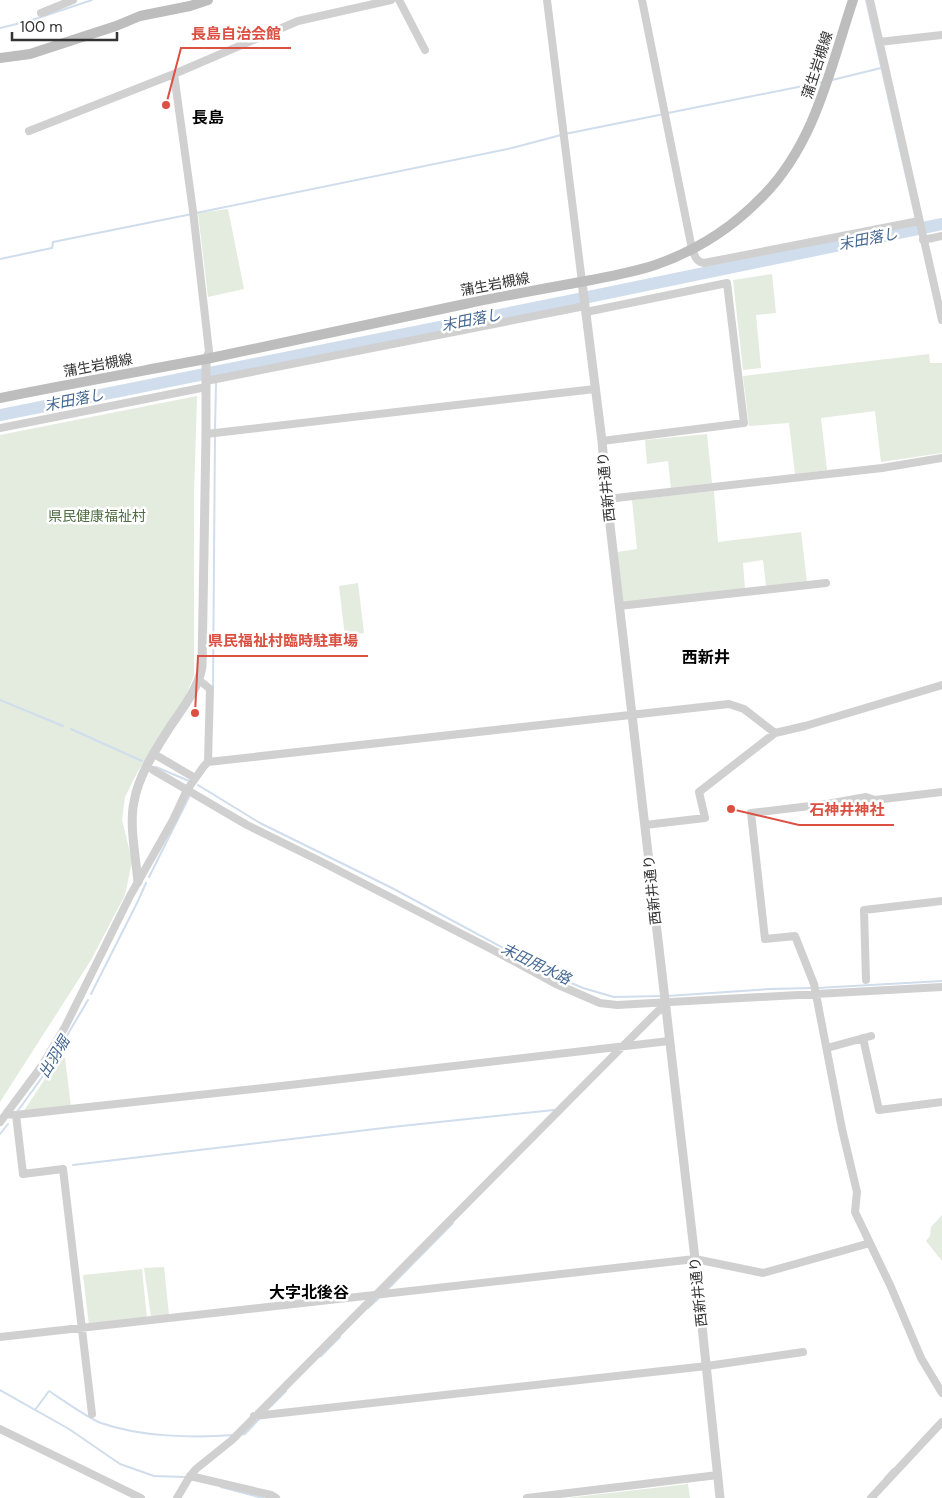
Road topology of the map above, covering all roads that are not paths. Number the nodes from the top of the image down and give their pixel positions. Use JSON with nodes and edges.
{"nodes":[{"id":1,"x":73,"y":0,"type":"edge"},
{"id":2,"x":208,"y":0,"type":"edge"},
{"id":3,"x":391,"y":0,"type":"edge"},
{"id":4,"x":399,"y":0,"type":"edge"},
{"id":5,"x":547,"y":0,"type":"edge"},
{"id":6,"x":642,"y":0,"type":"edge"},
{"id":7,"x":853,"y":0,"type":"edge"},
{"id":8,"x":870,"y":0,"type":"edge"},
{"id":9,"x":41,"y":13,"type":"dead end"},
{"id":10,"x":942,"y":35,"type":"edge"},
{"id":11,"x":879,"y":42,"type":"junction"},
{"id":12,"x":425,"y":50,"type":"dead end"},
{"id":13,"x":0,"y":58,"type":"edge"},
{"id":14,"x":174,"y":74,"type":"junction"},
{"id":15,"x":29,"y":131,"type":"dead end"},
{"id":16,"x":919,"y":220,"type":"junction"},
{"id":17,"x":942,"y":236,"type":"edge"},
{"id":18,"x":924,"y":240,"type":"junction"},
{"id":19,"x":692,"y":249,"type":"junction"},
{"id":20,"x":582,"y":282,"type":"junction"},
{"id":21,"x":586,"y":309,"type":"junction"},
{"id":22,"x":942,"y":320,"type":"edge"},
{"id":23,"x":206,"y":358,"type":"junction"},
{"id":24,"x":206,"y":384,"type":"junction"},
{"id":25,"x":595,"y":389,"type":"junction"},
{"id":26,"x":0,"y":398,"type":"edge"},
{"id":27,"x":0,"y":428,"type":"edge"},
{"id":28,"x":206,"y":434,"type":"junction"},
{"id":29,"x":602,"y":441,"type":"junction"},
{"id":30,"x":942,"y":458,"type":"edge"},
{"id":31,"x":607,"y":499,"type":"junction"},
{"id":32,"x":826,"y":583,"type":"dead end"},
{"id":33,"x":619,"y":606,"type":"junction"},
{"id":34,"x":199,"y":680,"type":"junction"},
{"id":35,"x":942,"y":686,"type":"edge"},
{"id":36,"x":631,"y":715,"type":"junction"},
{"id":37,"x":775,"y":733,"type":"junction"},
{"id":38,"x":154,"y":754,"type":"junction"},
{"id":39,"x":208,"y":762,"type":"junction"},
{"id":40,"x":153,"y":770,"type":"dead end"},
{"id":41,"x":195,"y":778,"type":"junction"},
{"id":42,"x":187,"y":790,"type":"junction"},
{"id":43,"x":942,"y":792,"type":"edge"},
{"id":44,"x":645,"y":825,"type":"junction"},
{"id":45,"x":138,"y":882,"type":"junction"},
{"id":46,"x":942,"y":901,"type":"edge"},
{"id":47,"x":866,"y":980,"type":"dead end"},
{"id":48,"x":942,"y":987,"type":"edge"},
{"id":49,"x":816,"y":994,"type":"junction"},
{"id":50,"x":665,"y":1005,"type":"junction"},
{"id":51,"x":669,"y":1042,"type":"junction"},
{"id":52,"x":622,"y":1047,"type":"junction"},
{"id":53,"x":827,"y":1048,"type":"junction"},
{"id":54,"x":942,"y":1102,"type":"edge"},
{"id":55,"x":6,"y":1114,"type":"junction"},
{"id":56,"x":16,"y":1115,"type":"junction"},
{"id":57,"x":0,"y":1122,"type":"edge"},
{"id":58,"x":870,"y":1243,"type":"junction"},
{"id":59,"x":695,"y":1259,"type":"junction"},
{"id":60,"x":376,"y":1295,"type":"junction"},
{"id":61,"x":82,"y":1328,"type":"junction"},
{"id":62,"x":0,"y":1337,"type":"edge"},
{"id":63,"x":803,"y":1352,"type":"dead end"},
{"id":64,"x":707,"y":1366,"type":"junction"},
{"id":65,"x":942,"y":1392,"type":"edge"},
{"id":66,"x":92,"y":1414,"type":"dead end"},
{"id":67,"x":254,"y":1416,"type":"junction"},
{"id":68,"x":942,"y":1422,"type":"edge"},
{"id":69,"x":0,"y":1429,"type":"edge"},
{"id":70,"x":718,"y":1475,"type":"junction"},
{"id":71,"x":190,"y":1476,"type":"junction"},
{"id":72,"x":141,"y":1498,"type":"edge"},
{"id":73,"x":177,"y":1498,"type":"edge"},
{"id":74,"x":276,"y":1498,"type":"edge"},
{"id":75,"x":527,"y":1498,"type":"edge"},
{"id":76,"x":720,"y":1498,"type":"edge"},
{"id":77,"x":871,"y":1498,"type":"edge"}],
"edges":[{"from":1,"to":9,"type":"street"},
{"from":2,"to":13,"type":"main road"},
{"from":3,"to":14,"type":"street"},
{"from":4,"to":12,"type":"street"},
{"from":5,"to":20,"type":"street"},
{"from":6,"to":19,"type":"street"},
{"from":7,"to":19,"type":"main road","name":"蒲生岩槻線"},
{"from":8,"to":11,"type":"street"},
{"from":10,"to":11,"type":"street"},
{"from":11,"to":16,"type":"street"},
{"from":14,"to":15,"type":"street"},
{"from":14,"to":23,"type":"street"},
{"from":16,"to":18,"type":"street"},
{"from":16,"to":19,"type":"street"},
{"from":17,"to":18,"type":"street"},
{"from":18,"to":22,"type":"street"},
{"from":19,"to":20,"type":"main road","name":"蒲生岩槻線"},
{"from":20,"to":21,"type":"street","name":"西新井通り"},
{"from":20,"to":23,"type":"main road","name":"蒲生岩槻線"},
{"from":21,"to":24,"type":"street"},
{"from":21,"to":25,"type":"street","name":"西新井通り"},
{"from":21,"to":29,"type":"street"},
{"from":23,"to":24,"type":"street"},
{"from":23,"to":26,"type":"main road","name":"蒲生岩槻線"},
{"from":24,"to":27,"type":"street"},
{"from":24,"to":28,"type":"street"},
{"from":25,"to":28,"type":"street"},
{"from":25,"to":29,"type":"street","name":"西新井通り"},
{"from":28,"to":34,"type":"street"},
{"from":29,"to":31,"type":"street","name":"西新井通り"},
{"from":30,"to":31,"type":"street"},
{"from":31,"to":33,"type":"street","name":"西新井通り"},
{"from":32,"to":33,"type":"street"},
{"from":33,"to":36,"type":"street","name":"西新井通り"},
{"from":34,"to":38,"type":"street"},
{"from":34,"to":39,"type":"street"},
{"from":35,"to":37,"type":"street"},
{"from":36,"to":37,"type":"street"},
{"from":36,"to":39,"type":"street"},
{"from":36,"to":44,"type":"street","name":"西新井通り"},
{"from":37,"to":44,"type":"street"},
{"from":38,"to":41,"type":"street"},
{"from":38,"to":45,"type":"street"},
{"from":39,"to":41,"type":"street"},
{"from":40,"to":42,"type":"street"},
{"from":41,"to":42,"type":"street"},
{"from":42,"to":45,"type":"street"},
{"from":42,"to":50,"type":"street"},
{"from":43,"to":49,"type":"street"},
{"from":44,"to":50,"type":"street","name":"西新井通り"},
{"from":45,"to":55,"type":"street"},
{"from":46,"to":47,"type":"street"},
{"from":48,"to":49,"type":"street"},
{"from":49,"to":50,"type":"street"},
{"from":49,"to":53,"type":"street"},
{"from":50,"to":51,"type":"street","name":"西新井通り"},
{"from":50,"to":52,"type":"street"},
{"from":51,"to":52,"type":"street"},
{"from":51,"to":59,"type":"street","name":"西新井通り"},
{"from":52,"to":56,"type":"street"},
{"from":52,"to":60,"type":"street"},
{"from":53,"to":54,"type":"street"},
{"from":53,"to":58,"type":"street"},
{"from":55,"to":56,"type":"street"},
{"from":55,"to":57,"type":"street"},
{"from":56,"to":61,"type":"street"},
{"from":58,"to":59,"type":"street"},
{"from":58,"to":65,"type":"street"},
{"from":59,"to":60,"type":"street"},
{"from":59,"to":64,"type":"street","name":"西新井通り"},
{"from":60,"to":61,"type":"street"},
{"from":60,"to":67,"type":"street"},
{"from":61,"to":62,"type":"street"},
{"from":61,"to":66,"type":"street"},
{"from":63,"to":64,"type":"street"},
{"from":64,"to":67,"type":"street"},
{"from":64,"to":70,"type":"street","name":"西新井通り"},
{"from":67,"to":71,"type":"street"},
{"from":68,"to":77,"type":"street"},
{"from":69,"to":72,"type":"street"},
{"from":70,"to":75,"type":"street"},
{"from":70,"to":76,"type":"street","name":"西新井通り"},
{"from":71,"to":73,"type":"street"},
{"from":71,"to":74,"type":"street"}]}
